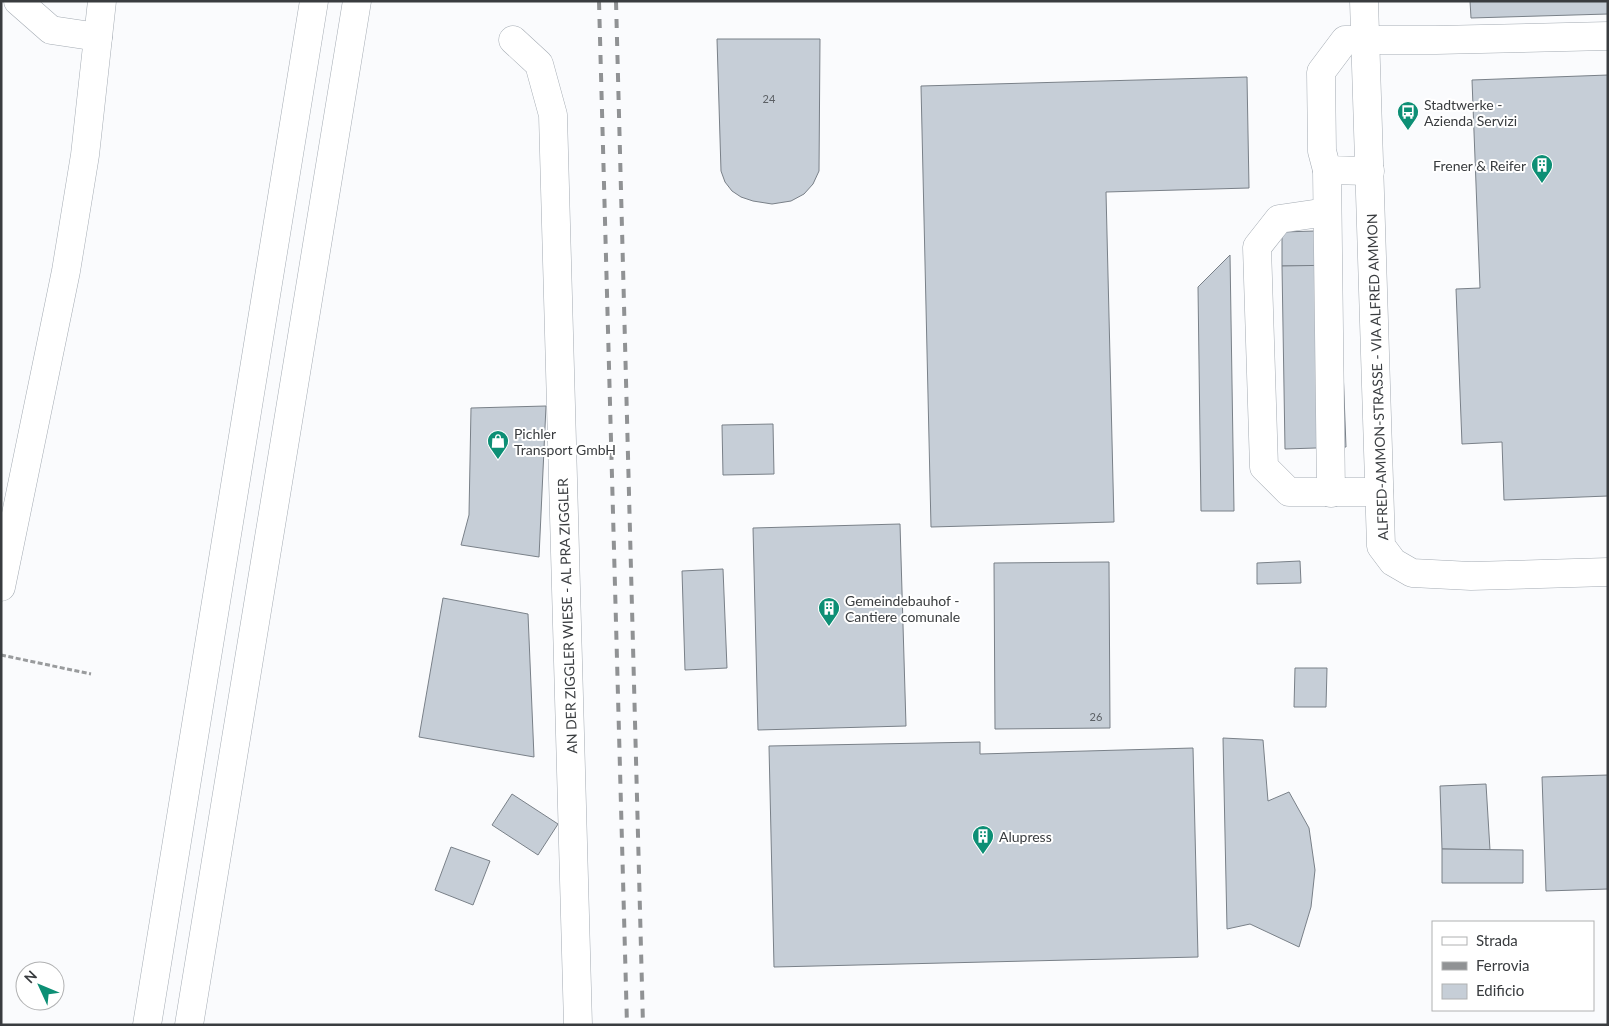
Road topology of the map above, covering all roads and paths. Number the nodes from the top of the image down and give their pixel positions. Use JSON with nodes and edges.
{"nodes":[{"id":1,"x":18,"y":1,"type":"edge"},
{"id":2,"x":102,"y":1,"type":"edge"},
{"id":3,"x":314,"y":1,"type":"edge"},
{"id":4,"x":357,"y":1,"type":"edge"},
{"id":5,"x":1364,"y":1,"type":"edge"},
{"id":6,"x":1608,"y":36,"type":"edge"},
{"id":7,"x":98,"y":37,"type":"junction"},
{"id":8,"x":512,"y":40,"type":"dead end"},
{"id":9,"x":1366,"y":40,"type":"junction"},
{"id":10,"x":1327,"y":170,"type":"junction"},
{"id":11,"x":1370,"y":171,"type":"junction"},
{"id":12,"x":1327,"y":212,"type":"junction"},
{"id":13,"x":1380,"y":492,"type":"junction"},
{"id":14,"x":1331,"y":493,"type":"junction"},
{"id":15,"x":1608,"y":572,"type":"edge"},
{"id":16,"x":1,"y":587,"type":"edge"},
{"id":17,"x":1,"y":655,"type":"edge"},
{"id":18,"x":91,"y":674,"type":"dead end"},
{"id":19,"x":146,"y":1025,"type":"edge"},
{"id":20,"x":189,"y":1025,"type":"edge"},
{"id":21,"x":578,"y":1025,"type":"edge"}],
"edges":[{"from":1,"to":7,"type":"main road"},
{"from":2,"to":7,"type":"main road"},
{"from":3,"to":19,"type":"main road"},
{"from":4,"to":20,"type":"main road"},
{"from":5,"to":9,"type":"main road","name":"ALFRED-AMMON-STRASSE - VIA ALFRED AMMON"},
{"from":6,"to":9,"type":"main road"},
{"from":7,"to":16,"type":"main road"},
{"from":8,"to":21,"type":"main road","name":"AN DER ZIGGLER WIESE - AL PRA ZIGGLER"},
{"from":9,"to":10,"type":"main road"},
{"from":9,"to":11,"type":"main road","name":"ALFRED-AMMON-STRASSE - VIA ALFRED AMMON"},
{"from":10,"to":11,"type":"main road"},
{"from":10,"to":12,"type":"main road"},
{"from":11,"to":13,"type":"main road","name":"ALFRED-AMMON-STRASSE - VIA ALFRED AMMON"},
{"from":12,"to":14,"type":"main road"},
{"from":12,"to":14,"type":"main road"},
{"from":13,"to":14,"type":"main road"},
{"from":13,"to":15,"type":"main road","name":"ALFRED-AMMON-STRASSE - VIA ALFRED AMMON"},
{"from":17,"to":18,"type":"path"}]}
